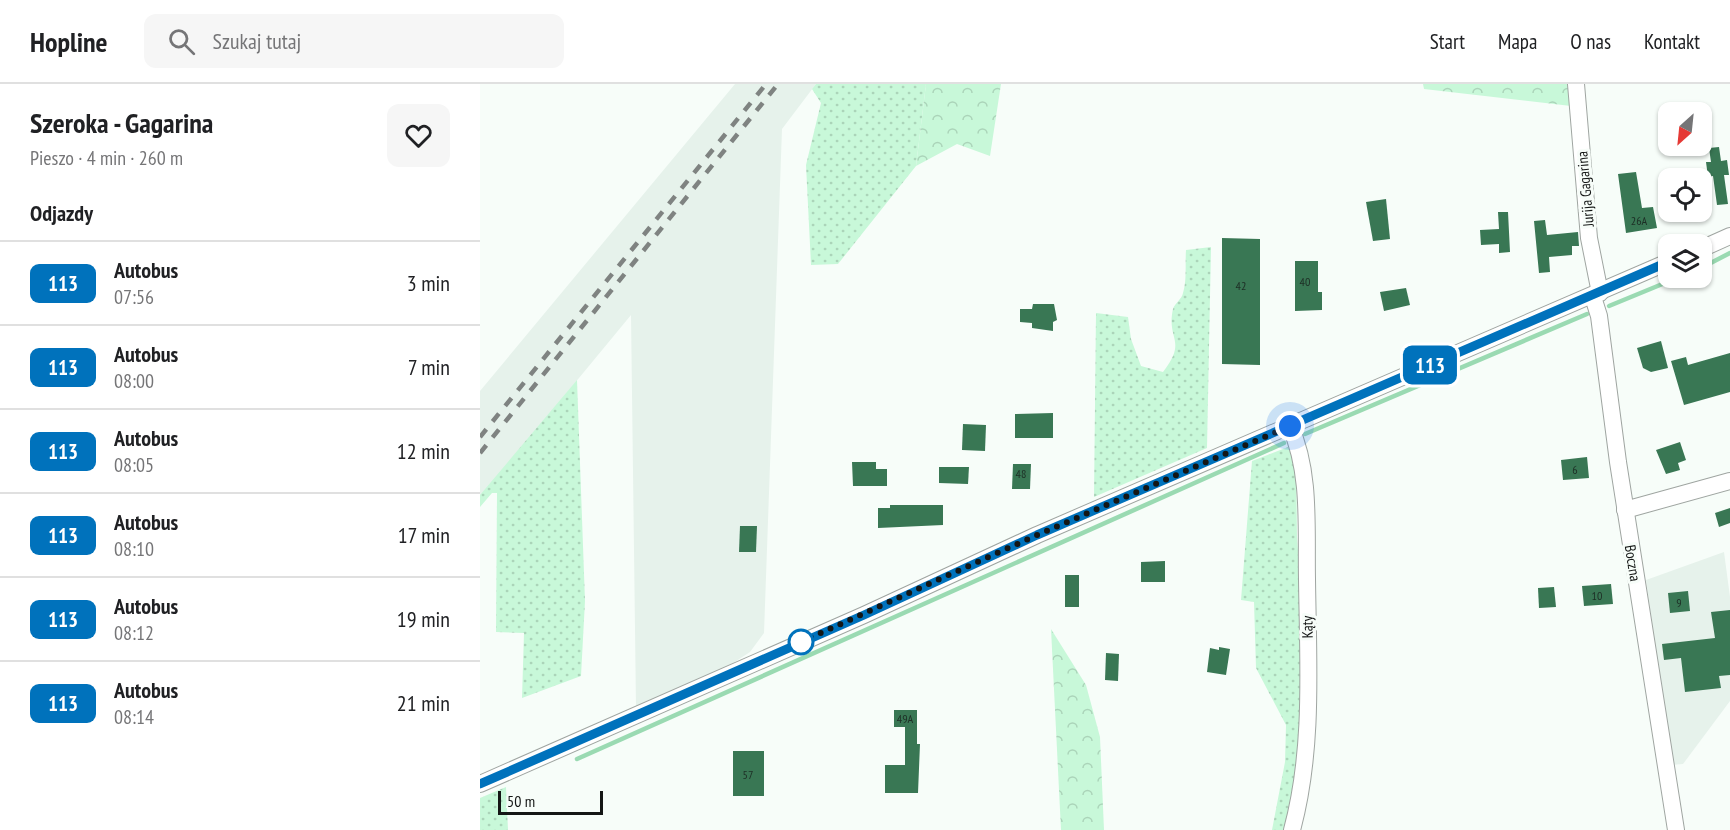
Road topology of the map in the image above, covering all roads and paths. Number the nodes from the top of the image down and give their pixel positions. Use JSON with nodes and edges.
{"nodes":[{"id":1,"x":1576,"y":84,"type":"edge"},
{"id":2,"x":1730,"y":236,"type":"edge"},
{"id":3,"x":1712,"y":244,"type":"edge"},
{"id":4,"x":1658,"y":267,"type":"edge"},
{"id":5,"x":1597,"y":295,"type":"junction"},
{"id":6,"x":1290,"y":426,"type":"junction"},
{"id":7,"x":1730,"y":481,"type":"edge"},
{"id":8,"x":1625,"y":510,"type":"junction"},
{"id":9,"x":480,"y":784,"type":"edge"},
{"id":10,"x":1292,"y":830,"type":"edge"},
{"id":11,"x":1676,"y":830,"type":"edge"}],
"edges":[{"from":1,"to":5,"type":"street","name":"Jurija Gagarina"},
{"from":2,"to":3,"type":"street"},
{"from":4,"to":5,"type":"street"},
{"from":5,"to":6,"type":"street"},
{"from":5,"to":8,"type":"street","name":"Boczna"},
{"from":6,"to":9,"type":"street"},
{"from":6,"to":10,"type":"street","name":"Kąty"},
{"from":7,"to":8,"type":"street"},
{"from":8,"to":11,"type":"street","name":"Boczna"}]}
